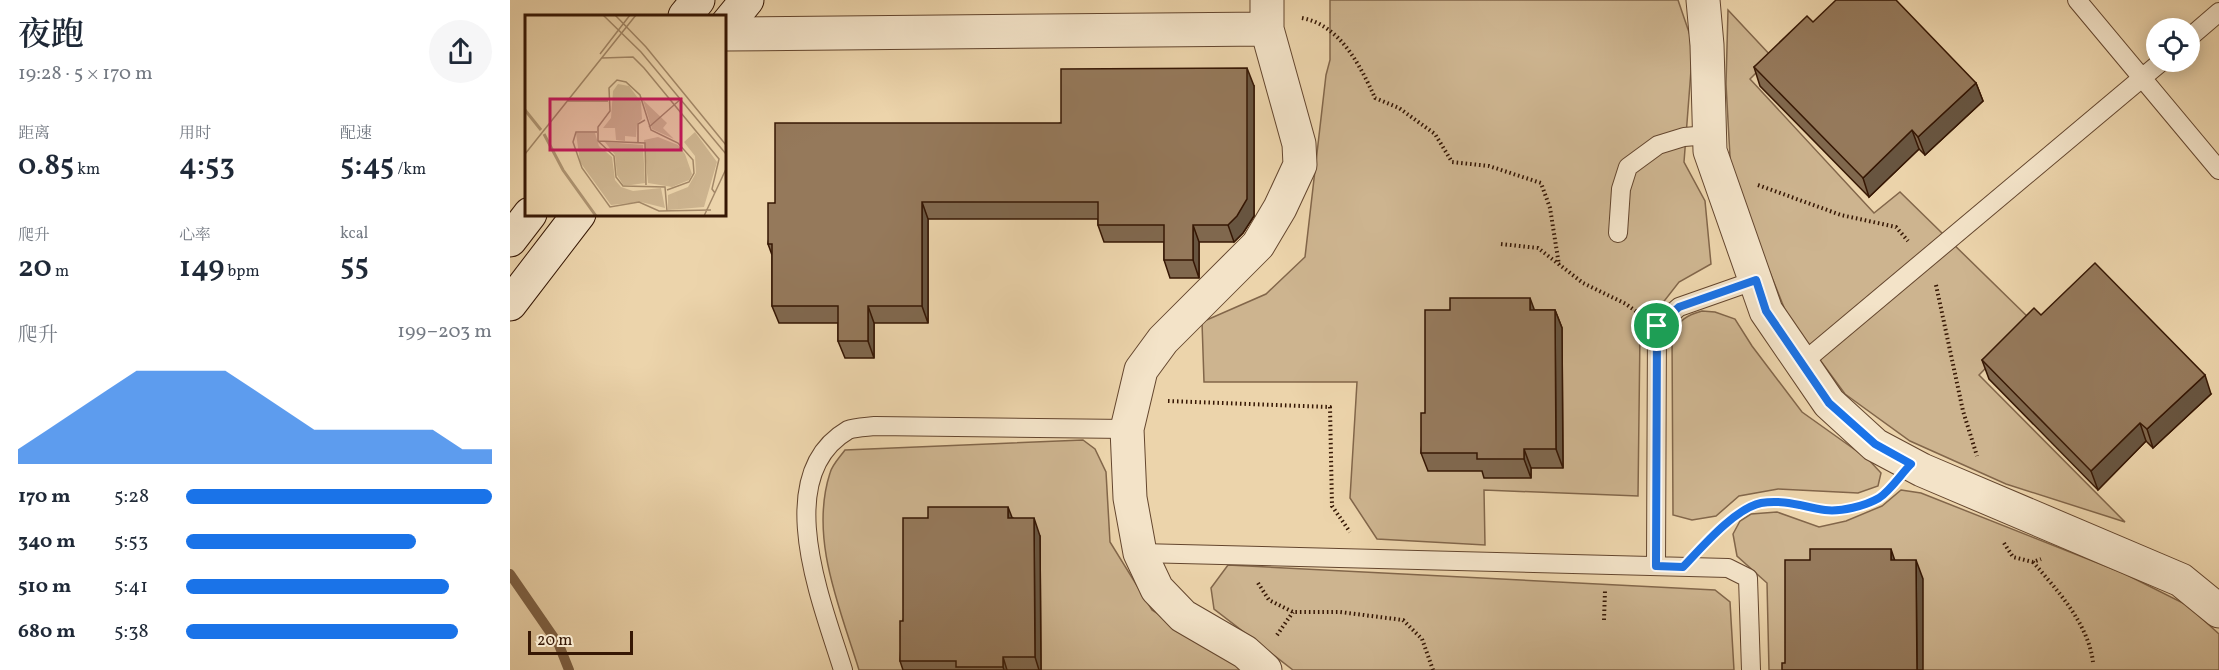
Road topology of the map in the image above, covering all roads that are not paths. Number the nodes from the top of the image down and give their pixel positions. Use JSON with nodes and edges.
{"nodes":[{"id":1,"x":698,"y":0,"type":"edge"},
{"id":2,"x":747,"y":0,"type":"edge"},
{"id":3,"x":1703,"y":0,"type":"edge"},
{"id":4,"x":2077,"y":0,"type":"edge"},
{"id":5,"x":2219,"y":12,"type":"edge"},
{"id":6,"x":1267,"y":14,"type":"edge"},
{"id":7,"x":686,"y":15,"type":"edge"},
{"id":8,"x":726,"y":26,"type":"edge"},
{"id":9,"x":2200,"y":28,"type":"edge"},
{"id":10,"x":726,"y":34,"type":"edge"},
{"id":11,"x":2148,"y":72,"type":"edge"},
{"id":12,"x":2142,"y":77,"type":"junction"},
{"id":13,"x":1709,"y":135,"type":"junction"},
{"id":14,"x":2219,"y":170,"type":"edge"},
{"id":15,"x":528,"y":216,"type":"edge"},
{"id":16,"x":577,"y":216,"type":"edge"},
{"id":17,"x":1618,"y":233,"type":"dead end"},
{"id":18,"x":510,"y":240,"type":"edge"},
{"id":19,"x":1756,"y":280,"type":"junction"},
{"id":20,"x":510,"y":304,"type":"edge"},
{"id":21,"x":1801,"y":364,"type":"junction"},
{"id":22,"x":1131,"y":415,"type":"junction"},
{"id":23,"x":1140,"y":553,"type":"junction"},
{"id":24,"x":1656,"y":566,"type":"junction"},
{"id":25,"x":2219,"y":611,"type":"edge"},
{"id":26,"x":843,"y":670,"type":"edge"},
{"id":27,"x":1265,"y":670,"type":"edge"},
{"id":28,"x":1751,"y":670,"type":"edge"}],
"edges":[{"from":1,"to":7,"type":"street"},
{"from":2,"to":8,"type":"street"},
{"from":3,"to":13,"type":"street"},
{"from":4,"to":12,"type":"lane"},
{"from":5,"to":9,"type":"lane"},
{"from":6,"to":10,"type":"street"},
{"from":6,"to":22,"type":"street"},
{"from":11,"to":12,"type":"lane"},
{"from":12,"to":14,"type":"lane"},
{"from":12,"to":21,"type":"lane"},
{"from":13,"to":17,"type":"lane"},
{"from":13,"to":19,"type":"street"},
{"from":15,"to":18,"type":"street"},
{"from":16,"to":20,"type":"street"},
{"from":19,"to":21,"type":"street"},
{"from":19,"to":24,"type":"lane"},
{"from":21,"to":25,"type":"street"},
{"from":22,"to":23,"type":"street"},
{"from":22,"to":26,"type":"lane"},
{"from":23,"to":24,"type":"lane"},
{"from":23,"to":27,"type":"street"},
{"from":24,"to":28,"type":"lane"}]}
